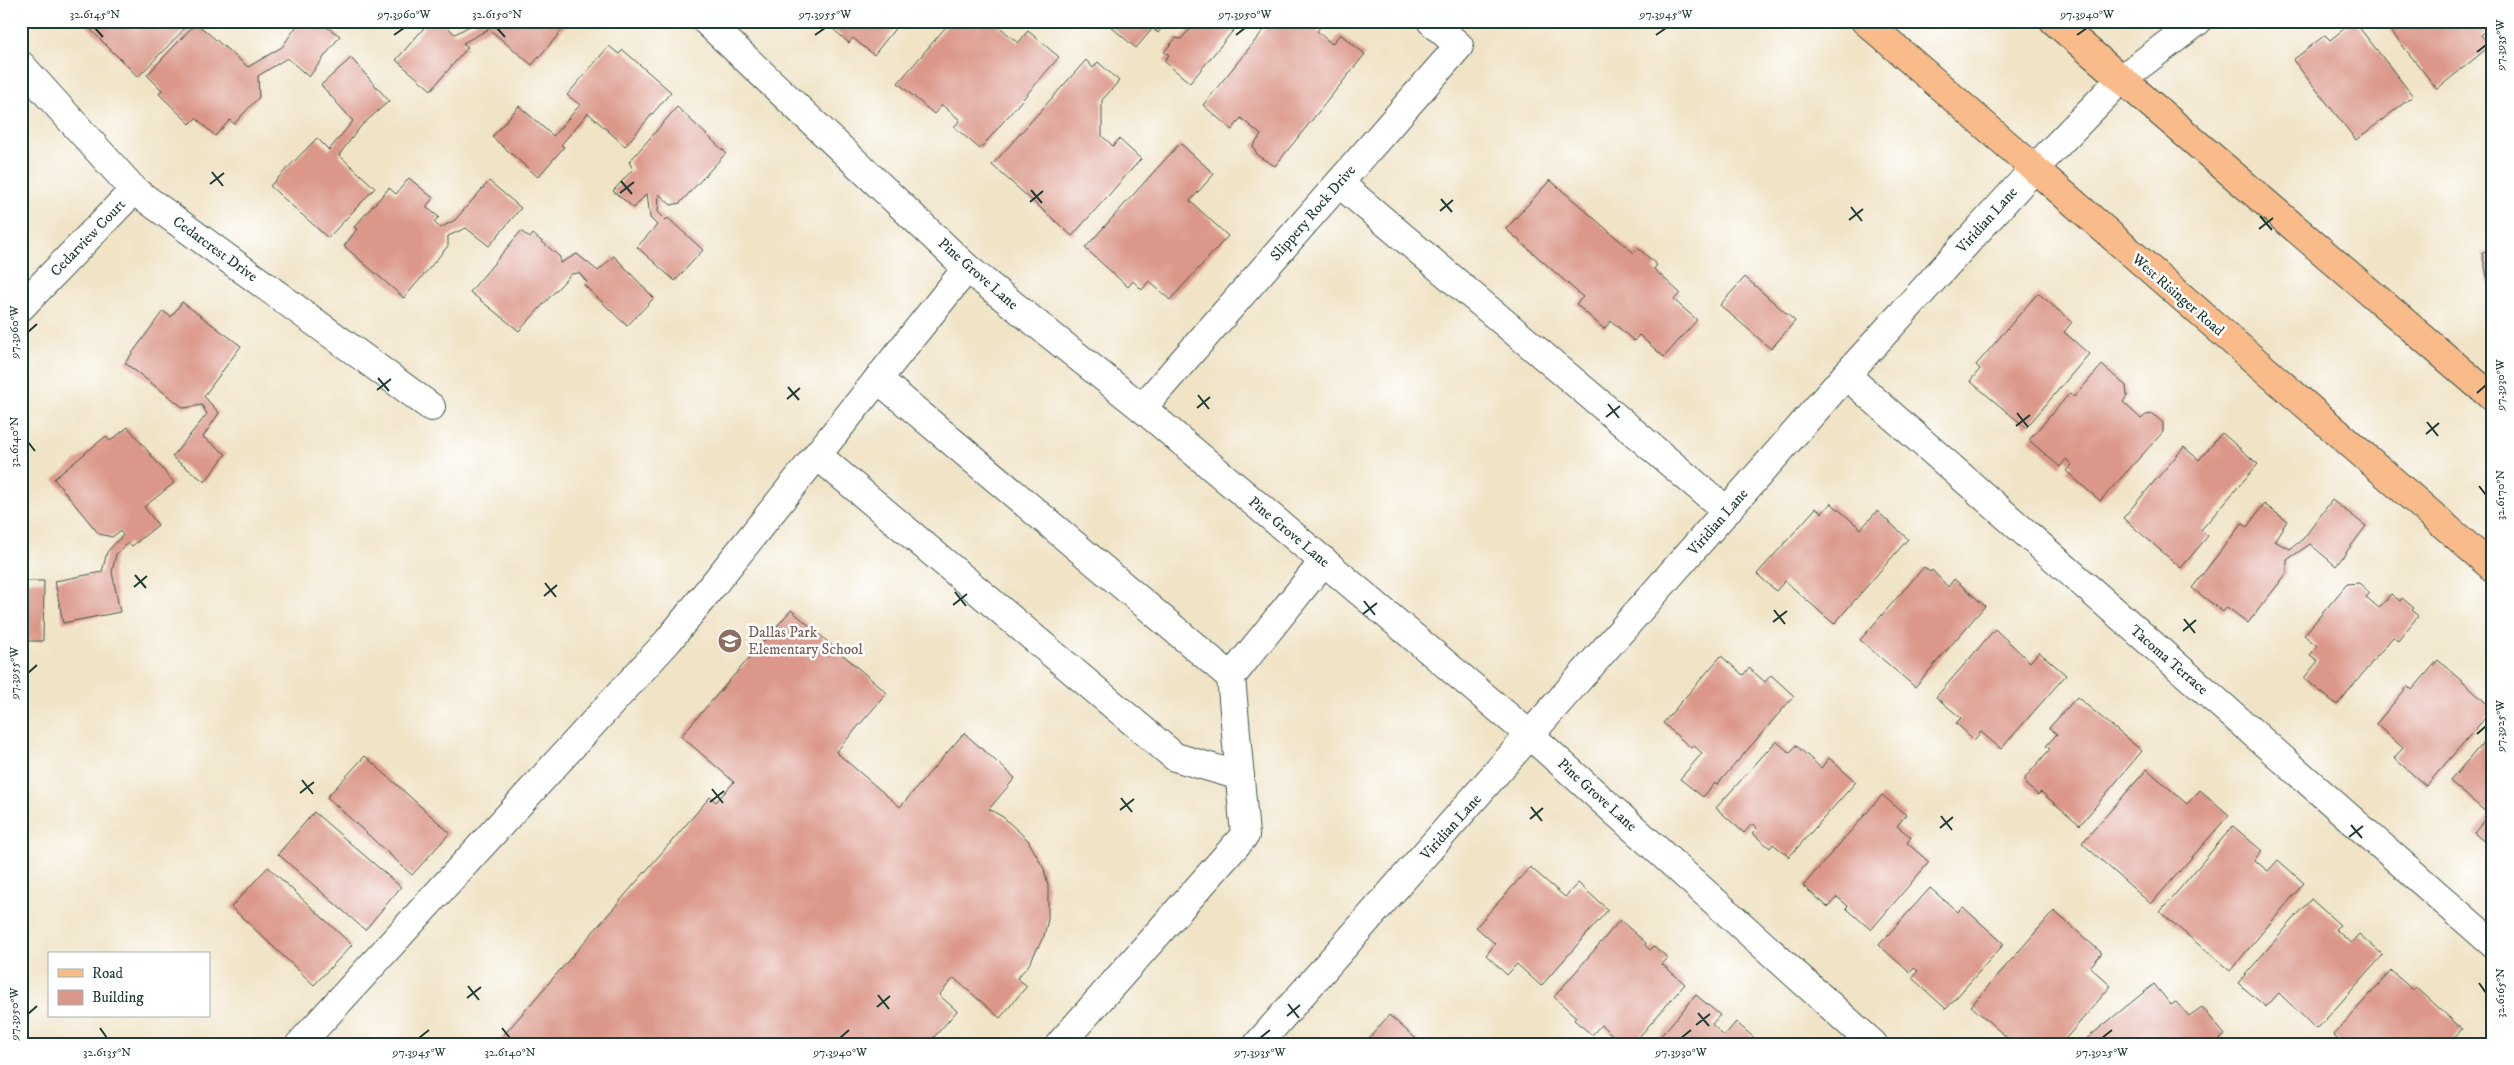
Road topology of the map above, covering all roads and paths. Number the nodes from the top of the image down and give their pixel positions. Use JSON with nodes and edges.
{"nodes":[{"id":1,"x":706,"y":21,"type":"edge"},
{"id":2,"x":1431,"y":21,"type":"edge"},
{"id":3,"x":1865,"y":21,"type":"edge"},
{"id":4,"x":2054,"y":21,"type":"edge"},
{"id":5,"x":2198,"y":21,"type":"edge"},
{"id":6,"x":21,"y":65,"type":"edge"},
{"id":7,"x":2120,"y":80,"type":"junction"},
{"id":8,"x":2034,"y":169,"type":"junction"},
{"id":9,"x":1339,"y":183,"type":"junction"},
{"id":10,"x":134,"y":190,"type":"junction"},
{"id":11,"x":968,"y":268,"type":"junction"},
{"id":12,"x":21,"y":307,"type":"edge"},
{"id":13,"x":1846,"y":375,"type":"junction"},
{"id":14,"x":878,"y":379,"type":"junction"},
{"id":15,"x":2493,"y":398,"type":"edge"},
{"id":16,"x":431,"y":407,"type":"dead end"},
{"id":17,"x":1142,"y":408,"type":"junction"},
{"id":18,"x":817,"y":454,"type":"junction"},
{"id":19,"x":1726,"y":512,"type":"junction"},
{"id":20,"x":1324,"y":561,"type":"junction"},
{"id":21,"x":2493,"y":568,"type":"edge"},
{"id":22,"x":1231,"y":677,"type":"junction"},
{"id":23,"x":1531,"y":736,"type":"junction"},
{"id":24,"x":1240,"y":776,"type":"junction"},
{"id":25,"x":2493,"y":944,"type":"edge"},
{"id":26,"x":300,"y":1044,"type":"edge"},
{"id":27,"x":1060,"y":1044,"type":"edge"},
{"id":28,"x":1258,"y":1044,"type":"edge"},
{"id":29,"x":1873,"y":1044,"type":"edge"}],
"edges":[{"from":1,"to":11,"type":"street","name":"Pine Grove Lane"},
{"from":2,"to":9,"type":"street","name":"Slippery Rock Drive"},
{"from":3,"to":8,"type":"main road","name":"West Risinger Road"},
{"from":4,"to":7,"type":"main road"},
{"from":5,"to":7,"type":"street","name":"Viridian Lane"},
{"from":6,"to":10,"type":"street","name":"Cedarcrest Drive"},
{"from":7,"to":8,"type":"street","name":"Viridian Lane"},
{"from":7,"to":15,"type":"main road"},
{"from":8,"to":13,"type":"street","name":"Viridian Lane"},
{"from":8,"to":21,"type":"main road","name":"West Risinger Road"},
{"from":9,"to":17,"type":"street","name":"Slippery Rock Drive"},
{"from":9,"to":19,"type":"street"},
{"from":10,"to":12,"type":"street","name":"Cedarview Court"},
{"from":10,"to":16,"type":"street","name":"Cedarcrest Drive"},
{"from":11,"to":14,"type":"street"},
{"from":11,"to":17,"type":"street","name":"Pine Grove Lane"},
{"from":13,"to":19,"type":"street","name":"Viridian Lane"},
{"from":13,"to":25,"type":"street","name":"Tacoma Terrace"},
{"from":14,"to":18,"type":"street"},
{"from":14,"to":22,"type":"street"},
{"from":17,"to":20,"type":"street","name":"Pine Grove Lane"},
{"from":18,"to":24,"type":"street"},
{"from":18,"to":26,"type":"street"},
{"from":19,"to":23,"type":"street","name":"Viridian Lane"},
{"from":20,"to":22,"type":"street"},
{"from":20,"to":23,"type":"street","name":"Pine Grove Lane"},
{"from":22,"to":24,"type":"street"},
{"from":23,"to":28,"type":"street","name":"Viridian Lane"},
{"from":23,"to":29,"type":"street","name":"Pine Grove Lane"},
{"from":24,"to":27,"type":"street"}]}
